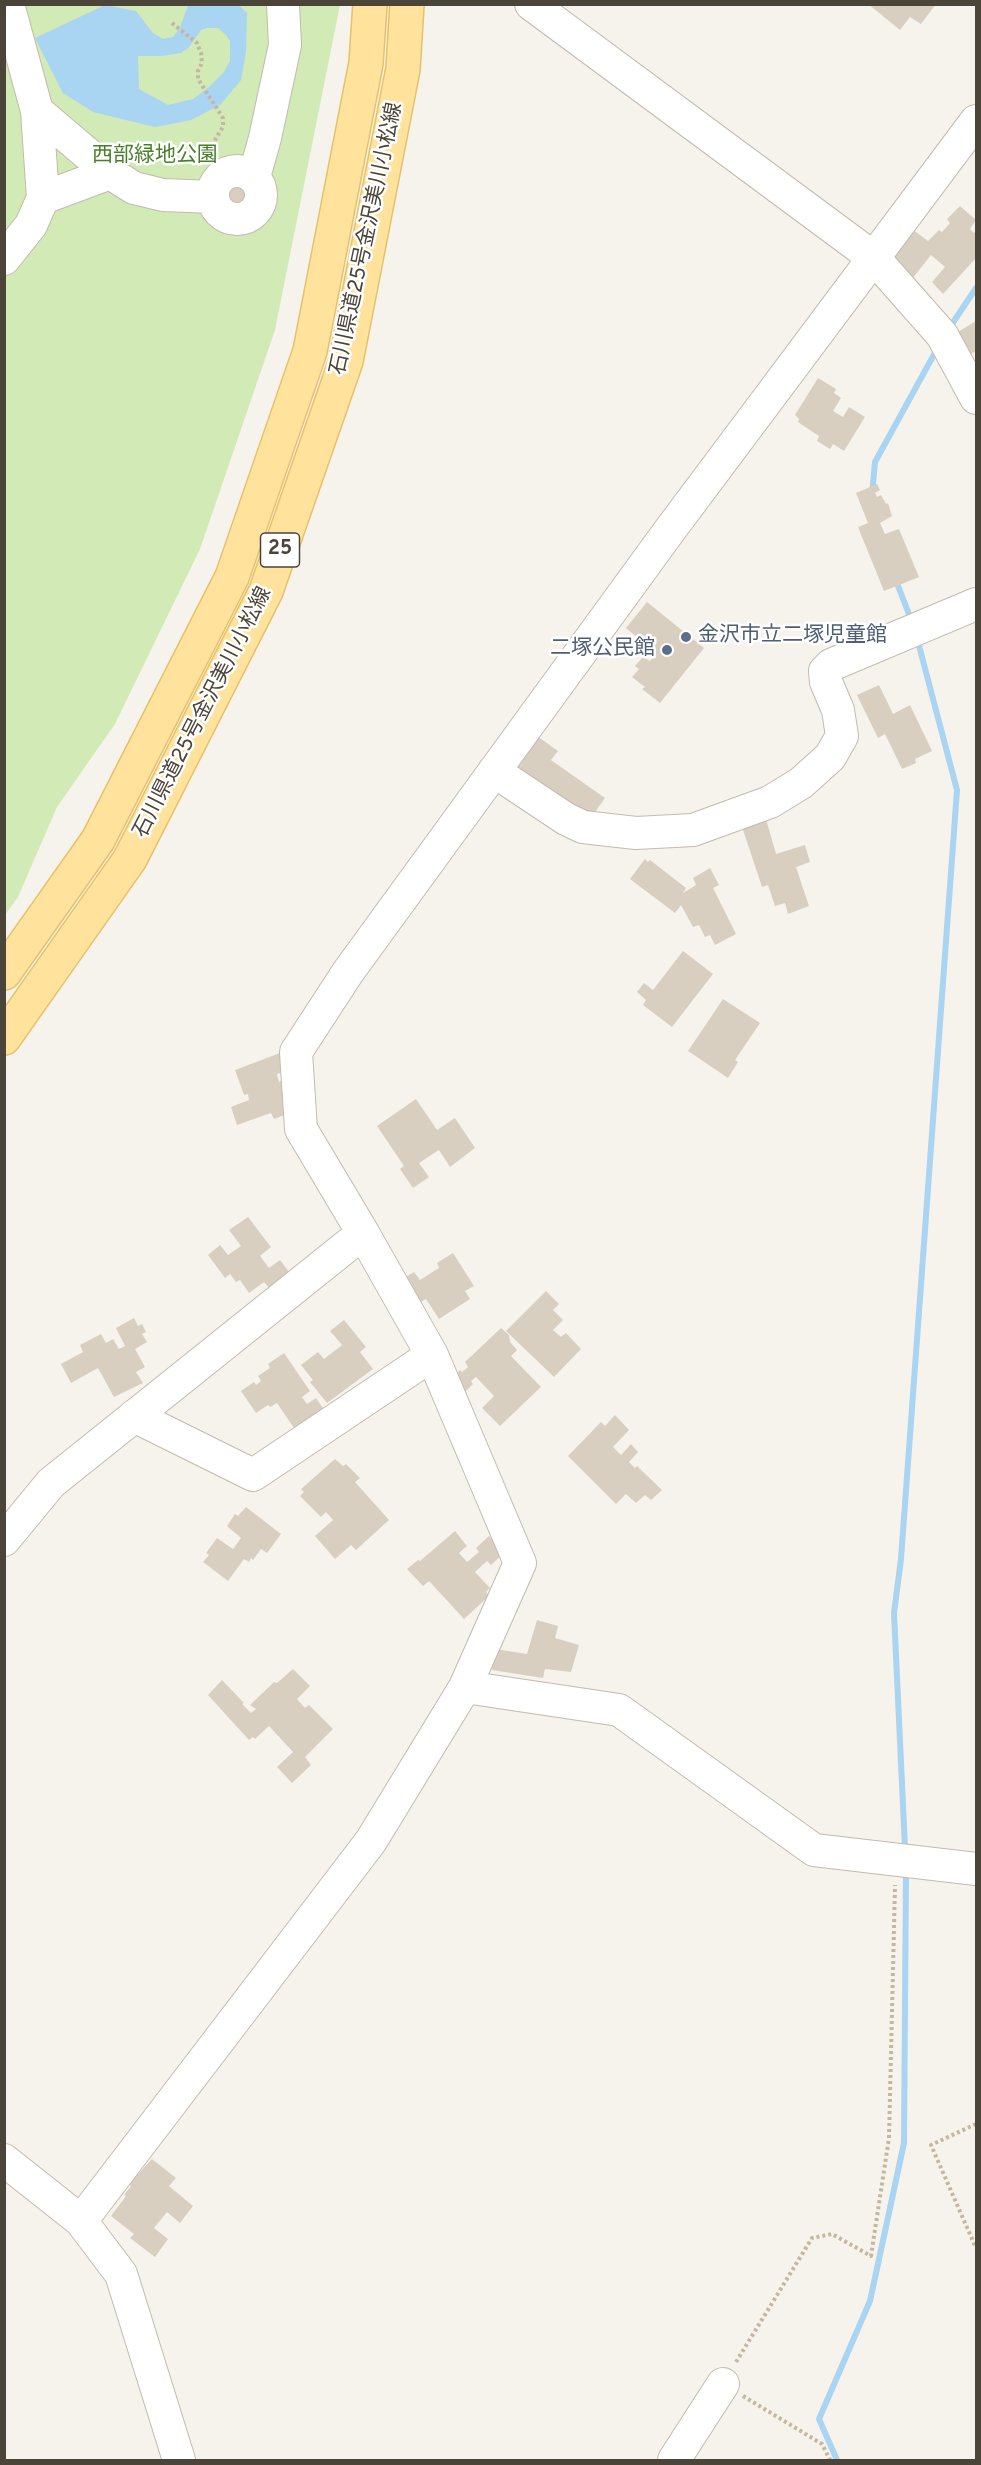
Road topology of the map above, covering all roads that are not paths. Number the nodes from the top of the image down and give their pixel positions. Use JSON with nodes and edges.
{"nodes":[{"id":1,"x":8,"y":4,"type":"edge"},
{"id":2,"x":283,"y":4,"type":"edge"},
{"id":3,"x":370,"y":4,"type":"edge"},
{"id":4,"x":407,"y":4,"type":"edge"},
{"id":5,"x":531,"y":4,"type":"edge"},
{"id":6,"x":37,"y":111,"type":"junction"},
{"id":7,"x":976,"y":121,"type":"edge"},
{"id":8,"x":110,"y":173,"type":"junction"},
{"id":9,"x":254,"y":177,"type":"junction"},
{"id":10,"x":218,"y":186,"type":"junction"},
{"id":11,"x":43,"y":198,"type":"junction"},
{"id":12,"x":874,"y":258,"type":"junction"},
{"id":13,"x":4,"y":259,"type":"edge"},
{"id":14,"x":976,"y":398,"type":"edge"},
{"id":15,"x":976,"y":604,"type":"edge"},
{"id":16,"x":494,"y":771,"type":"junction"},
{"id":17,"x":4,"y":973,"type":"edge"},
{"id":18,"x":4,"y":1038,"type":"edge"},
{"id":19,"x":363,"y":1233,"type":"junction"},
{"id":20,"x":432,"y":1355,"type":"junction"},
{"id":21,"x":134,"y":1416,"type":"junction"},
{"id":22,"x":8,"y":1530,"type":"edge"},
{"id":23,"x":465,"y":1687,"type":"junction"},
{"id":24,"x":976,"y":1869,"type":"edge"},
{"id":25,"x":4,"y":2160,"type":"edge"},
{"id":26,"x":81,"y":2221,"type":"junction"},
{"id":27,"x":723,"y":2384,"type":"road end"},
{"id":28,"x":179,"y":2460,"type":"edge"},
{"id":29,"x":674,"y":2460,"type":"edge"}],
"edges":[{"from":1,"to":6,"type":"street"},
{"from":2,"to":9,"type":"street"},
{"from":3,"to":17,"type":"main road","name":"石川県道25号金沢美川小松線","number":"25"},
{"from":4,"to":18,"type":"main road","name":"石川県道25号金沢美川小松線","number":"25"},
{"from":5,"to":12,"type":"street"},
{"from":6,"to":8,"type":"street"},
{"from":6,"to":11,"type":"street"},
{"from":7,"to":12,"type":"street"},
{"from":8,"to":10,"type":"street"},
{"from":8,"to":11,"type":"street"},
{"from":9,"to":10,"type":"street"},
{"from":9,"to":10,"type":"street"},
{"from":11,"to":13,"type":"street"},
{"from":12,"to":14,"type":"street"},
{"from":12,"to":16,"type":"street"},
{"from":15,"to":16,"type":"street"},
{"from":16,"to":19,"type":"street"},
{"from":19,"to":20,"type":"street"},
{"from":19,"to":21,"type":"street"},
{"from":20,"to":21,"type":"street"},
{"from":20,"to":23,"type":"street"},
{"from":21,"to":22,"type":"street"},
{"from":23,"to":24,"type":"street"},
{"from":23,"to":26,"type":"street"},
{"from":25,"to":26,"type":"street"},
{"from":26,"to":28,"type":"street"},
{"from":27,"to":29,"type":"street"}]}
